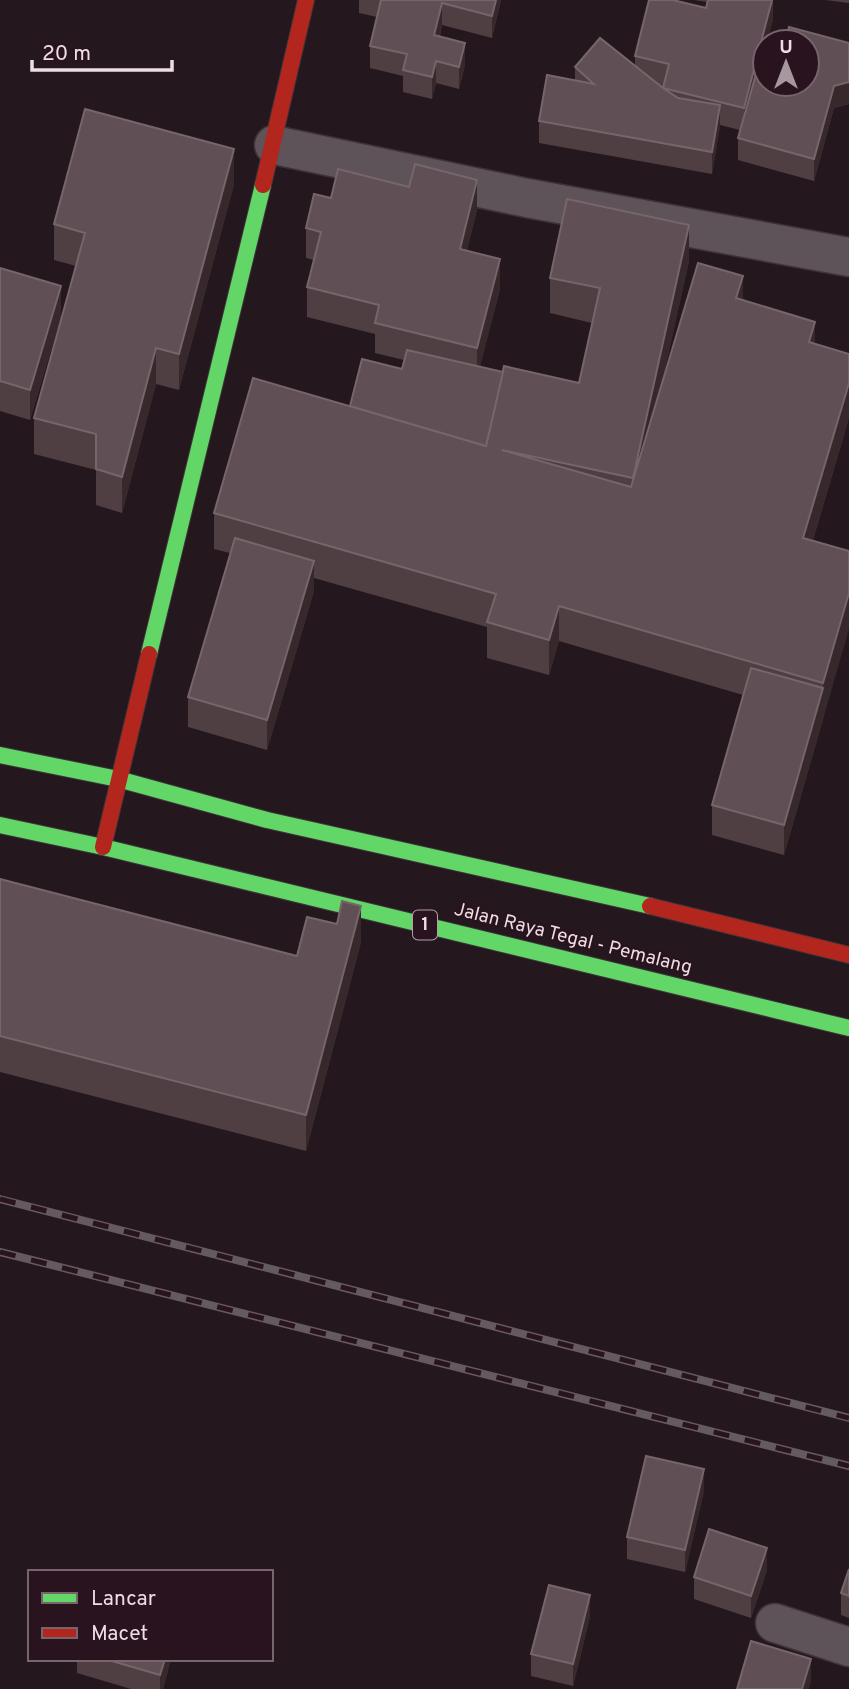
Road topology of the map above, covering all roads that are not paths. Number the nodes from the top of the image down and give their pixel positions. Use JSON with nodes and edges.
{"nodes":[{"id":1,"x":306,"y":0,"type":"edge"},
{"id":2,"x":274,"y":145,"type":"junction"},
{"id":3,"x":847,"y":251,"type":"edge"},
{"id":4,"x":0,"y":755,"type":"edge"},
{"id":5,"x":118,"y":779,"type":"junction"},
{"id":6,"x":0,"y":825,"type":"edge"},
{"id":7,"x":103,"y":847,"type":"junction"},
{"id":8,"x":849,"y":955,"type":"edge"},
{"id":9,"x":849,"y":1028,"type":"edge"},
{"id":10,"x":775,"y":1623,"type":"dead end"},
{"id":11,"x":849,"y":1647,"type":"edge"}],
"edges":[{"from":1,"to":2,"type":"main road"},
{"from":2,"to":3,"type":"street"},
{"from":2,"to":5,"type":"main road"},
{"from":4,"to":5,"type":"main road"},
{"from":5,"to":7,"type":"main road"},
{"from":5,"to":8,"type":"main road"},
{"from":6,"to":7,"type":"main road","name":"Jalan Raya Tegal - Pemalang","number":"1"},
{"from":7,"to":9,"type":"main road","name":"Jalan Raya Tegal - Pemalang","number":"1"},
{"from":10,"to":11,"type":"street"}]}
